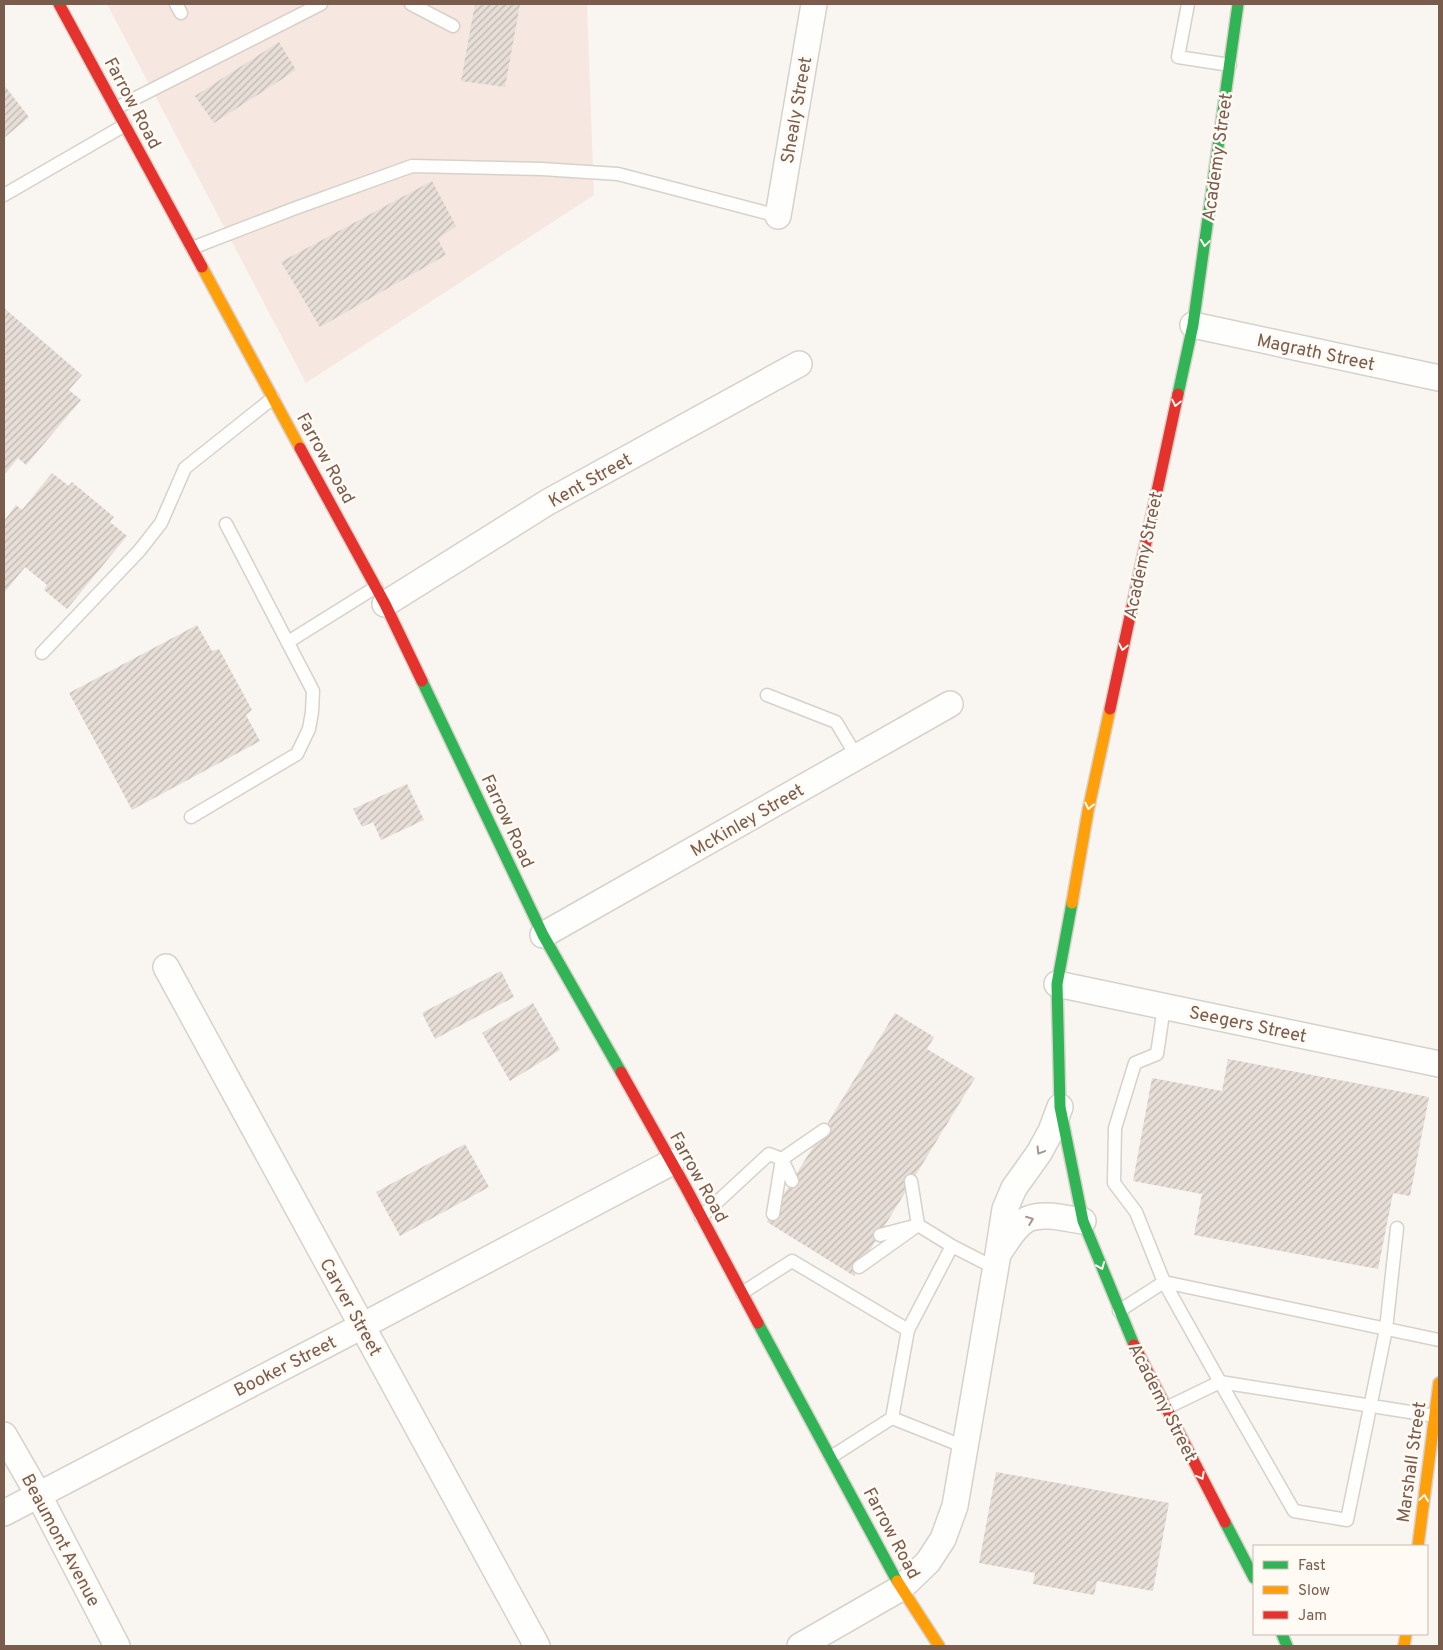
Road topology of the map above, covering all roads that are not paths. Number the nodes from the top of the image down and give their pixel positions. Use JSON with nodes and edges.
{"nodes":[{"id":1,"x":59,"y":4,"type":"edge"},
{"id":2,"x":321,"y":4,"type":"edge"},
{"id":3,"x":411,"y":4,"type":"edge"},
{"id":4,"x":814,"y":4,"type":"edge"},
{"id":5,"x":1188,"y":4,"type":"edge"},
{"id":6,"x":1238,"y":4,"type":"edge"},
{"id":7,"x":453,"y":26,"type":"dead end"},
{"id":8,"x":1230,"y":65,"type":"junction"},
{"id":9,"x":116,"y":108,"type":"junction"},
{"id":10,"x":125,"y":125,"type":"junction"},
{"id":11,"x":4,"y":195,"type":"edge"},
{"id":12,"x":778,"y":216,"type":"joint"},
{"id":13,"x":192,"y":248,"type":"junction"},
{"id":14,"x":1193,"y":325,"type":"junction"},
{"id":15,"x":799,"y":364,"type":"dead end"},
{"id":16,"x":1439,"y":378,"type":"edge"},
{"id":17,"x":273,"y":398,"type":"junction"},
{"id":18,"x":226,"y":524,"type":"dead end"},
{"id":19,"x":381,"y":596,"type":"junction"},
{"id":20,"x":288,"y":642,"type":"junction"},
{"id":21,"x":42,"y":653,"type":"dead end"},
{"id":22,"x":767,"y":695,"type":"dead end"},
{"id":23,"x":950,"y":704,"type":"dead end"},
{"id":24,"x":857,"y":757,"type":"junction"},
{"id":25,"x":191,"y":817,"type":"dead end"},
{"id":26,"x":542,"y":935,"type":"junction"},
{"id":27,"x":166,"y":967,"type":"dead end"},
{"id":28,"x":1057,"y":984,"type":"junction"},
{"id":29,"x":1164,"y":1006,"type":"junction"},
{"id":30,"x":1439,"y":1064,"type":"edge"},
{"id":31,"x":1060,"y":1107,"type":"junction"},
{"id":32,"x":824,"y":1130,"type":"dead end"},
{"id":33,"x":782,"y":1160,"type":"junction"},
{"id":34,"x":672,"y":1162,"type":"junction"},
{"id":35,"x":792,"y":1181,"type":"dead end"},
{"id":36,"x":912,"y":1181,"type":"dead end"},
{"id":37,"x":772,"y":1214,"type":"dead end"},
{"id":38,"x":701,"y":1217,"type":"junction"},
{"id":39,"x":1083,"y":1221,"type":"junction"},
{"id":40,"x":918,"y":1225,"type":"junction"},
{"id":41,"x":1397,"y":1228,"type":"dead end"},
{"id":42,"x":880,"y":1235,"type":"dead end"},
{"id":43,"x":952,"y":1246,"type":"junction"},
{"id":44,"x":996,"y":1261,"type":"junction"},
{"id":45,"x":859,"y":1267,"type":"dead end"},
{"id":46,"x":1164,"y":1282,"type":"junction"},
{"id":47,"x":742,"y":1293,"type":"junction"},
{"id":48,"x":1119,"y":1311,"type":"junction"},
{"id":49,"x":362,"y":1326,"type":"junction"},
{"id":50,"x":1386,"y":1329,"type":"junction"},
{"id":51,"x":908,"y":1330,"type":"junction"},
{"id":52,"x":1439,"y":1340,"type":"edge"},
{"id":53,"x":1220,"y":1382,"type":"junction"},
{"id":54,"x":1439,"y":1383,"type":"edge"},
{"id":55,"x":1370,"y":1406,"type":"junction"},
{"id":56,"x":1166,"y":1408,"type":"junction"},
{"id":57,"x":1435,"y":1416,"type":"junction"},
{"id":58,"x":892,"y":1418,"type":"junction"},
{"id":59,"x":4,"y":1434,"type":"edge"},
{"id":60,"x":965,"y":1447,"type":"junction"},
{"id":61,"x":831,"y":1457,"type":"junction"},
{"id":62,"x":38,"y":1494,"type":"junction"},
{"id":63,"x":4,"y":1513,"type":"edge"},
{"id":64,"x":1418,"y":1545,"type":"edge"},
{"id":65,"x":1253,"y":1576,"type":"edge"},
{"id":66,"x":901,"y":1588,"type":"junction"},
{"id":67,"x":117,"y":1646,"type":"edge"},
{"id":68,"x":538,"y":1646,"type":"edge"},
{"id":69,"x":800,"y":1646,"type":"edge"},
{"id":70,"x":939,"y":1646,"type":"edge"}],
"edges":[{"from":1,"to":9,"type":"main road","name":"Farrow Road"},
{"from":2,"to":9,"type":"lane"},
{"from":3,"to":7,"type":"lane"},
{"from":4,"to":12,"type":"street","name":"Shealy Street"},
{"from":5,"to":8,"type":"lane"},
{"from":6,"to":8,"type":"main road","name":"Academy Street"},
{"from":8,"to":14,"type":"main road","name":"Academy Street","one_way":true},
{"from":9,"to":10,"type":"main road","name":"Farrow Road"},
{"from":10,"to":11,"type":"lane"},
{"from":10,"to":13,"type":"main road","name":"Farrow Road"},
{"from":12,"to":13,"type":"lane"},
{"from":13,"to":17,"type":"main road","name":"Farrow Road"},
{"from":14,"to":16,"type":"street","name":"Magrath Street"},
{"from":14,"to":28,"type":"main road","name":"Academy Street","one_way":true},
{"from":15,"to":19,"type":"street","name":"Kent Street"},
{"from":17,"to":19,"type":"main road","name":"Farrow Road"},
{"from":17,"to":21,"type":"lane"},
{"from":18,"to":20,"type":"lane"},
{"from":19,"to":20,"type":"lane"},
{"from":19,"to":26,"type":"main road","name":"Farrow Road"},
{"from":20,"to":25,"type":"lane"},
{"from":22,"to":24,"type":"lane"},
{"from":23,"to":24,"type":"street","name":"McKinley Street"},
{"from":24,"to":26,"type":"street","name":"McKinley Street"},
{"from":26,"to":34,"type":"main road","name":"Farrow Road"},
{"from":27,"to":49,"type":"street","name":"Carver Street"},
{"from":28,"to":29,"type":"street","name":"Seegers Street"},
{"from":28,"to":31,"type":"main road","name":"Academy Street"},
{"from":29,"to":30,"type":"street","name":"Seegers Street"},
{"from":29,"to":46,"type":"lane"},
{"from":31,"to":39,"type":"main road","name":"Academy Street"},
{"from":31,"to":44,"type":"street","name":"Academy Street","one_way":true},
{"from":32,"to":33,"type":"lane"},
{"from":33,"to":35,"type":"lane"},
{"from":33,"to":37,"type":"lane"},
{"from":33,"to":38,"type":"lane"},
{"from":34,"to":38,"type":"main road","name":"Farrow Road"},
{"from":34,"to":49,"type":"street","name":"Booker Street"},
{"from":36,"to":40,"type":"lane"},
{"from":38,"to":47,"type":"main road","name":"Farrow Road"},
{"from":44,"to":39,"type":"street","name":"Academy Street","one_way":true},
{"from":39,"to":48,"type":"main road","name":"Academy Street","one_way":true},
{"from":40,"to":42,"type":"lane"},
{"from":40,"to":43,"type":"lane"},
{"from":40,"to":45,"type":"lane"},
{"from":41,"to":50,"type":"lane"},
{"from":43,"to":44,"type":"lane"},
{"from":43,"to":51,"type":"lane"},
{"from":44,"to":60,"type":"street","name":"Academy Street"},
{"from":46,"to":48,"type":"lane"},
{"from":46,"to":50,"type":"lane"},
{"from":46,"to":53,"type":"lane"},
{"from":47,"to":51,"type":"lane"},
{"from":47,"to":61,"type":"main road","name":"Farrow Road"},
{"from":48,"to":56,"type":"main road","name":"Academy Street"},
{"from":49,"to":62,"type":"street","name":"Booker Street"},
{"from":49,"to":68,"type":"street","name":"Carver Street"},
{"from":50,"to":52,"type":"lane"},
{"from":50,"to":55,"type":"lane"},
{"from":51,"to":58,"type":"lane"},
{"from":53,"to":55,"type":"lane"},
{"from":53,"to":55,"type":"lane"},
{"from":53,"to":56,"type":"lane"},
{"from":54,"to":57,"type":"main road","name":"Marshall Street"},
{"from":55,"to":57,"type":"lane"},
{"from":56,"to":65,"type":"main road","name":"Academy Street","one_way":true},
{"from":64,"to":57,"type":"main road","name":"Marshall Street","one_way":true},
{"from":58,"to":60,"type":"lane"},
{"from":58,"to":61,"type":"lane"},
{"from":59,"to":62,"type":"street","name":"Beaumont Avenue"},
{"from":60,"to":66,"type":"street","name":"Academy Street"},
{"from":61,"to":66,"type":"main road","name":"Farrow Road"},
{"from":62,"to":63,"type":"street","name":"Booker Street"},
{"from":62,"to":67,"type":"street","name":"Beaumont Avenue"},
{"from":66,"to":69,"type":"street","name":"Academy Street"},
{"from":66,"to":70,"type":"main road","name":"Farrow Road"}]}
